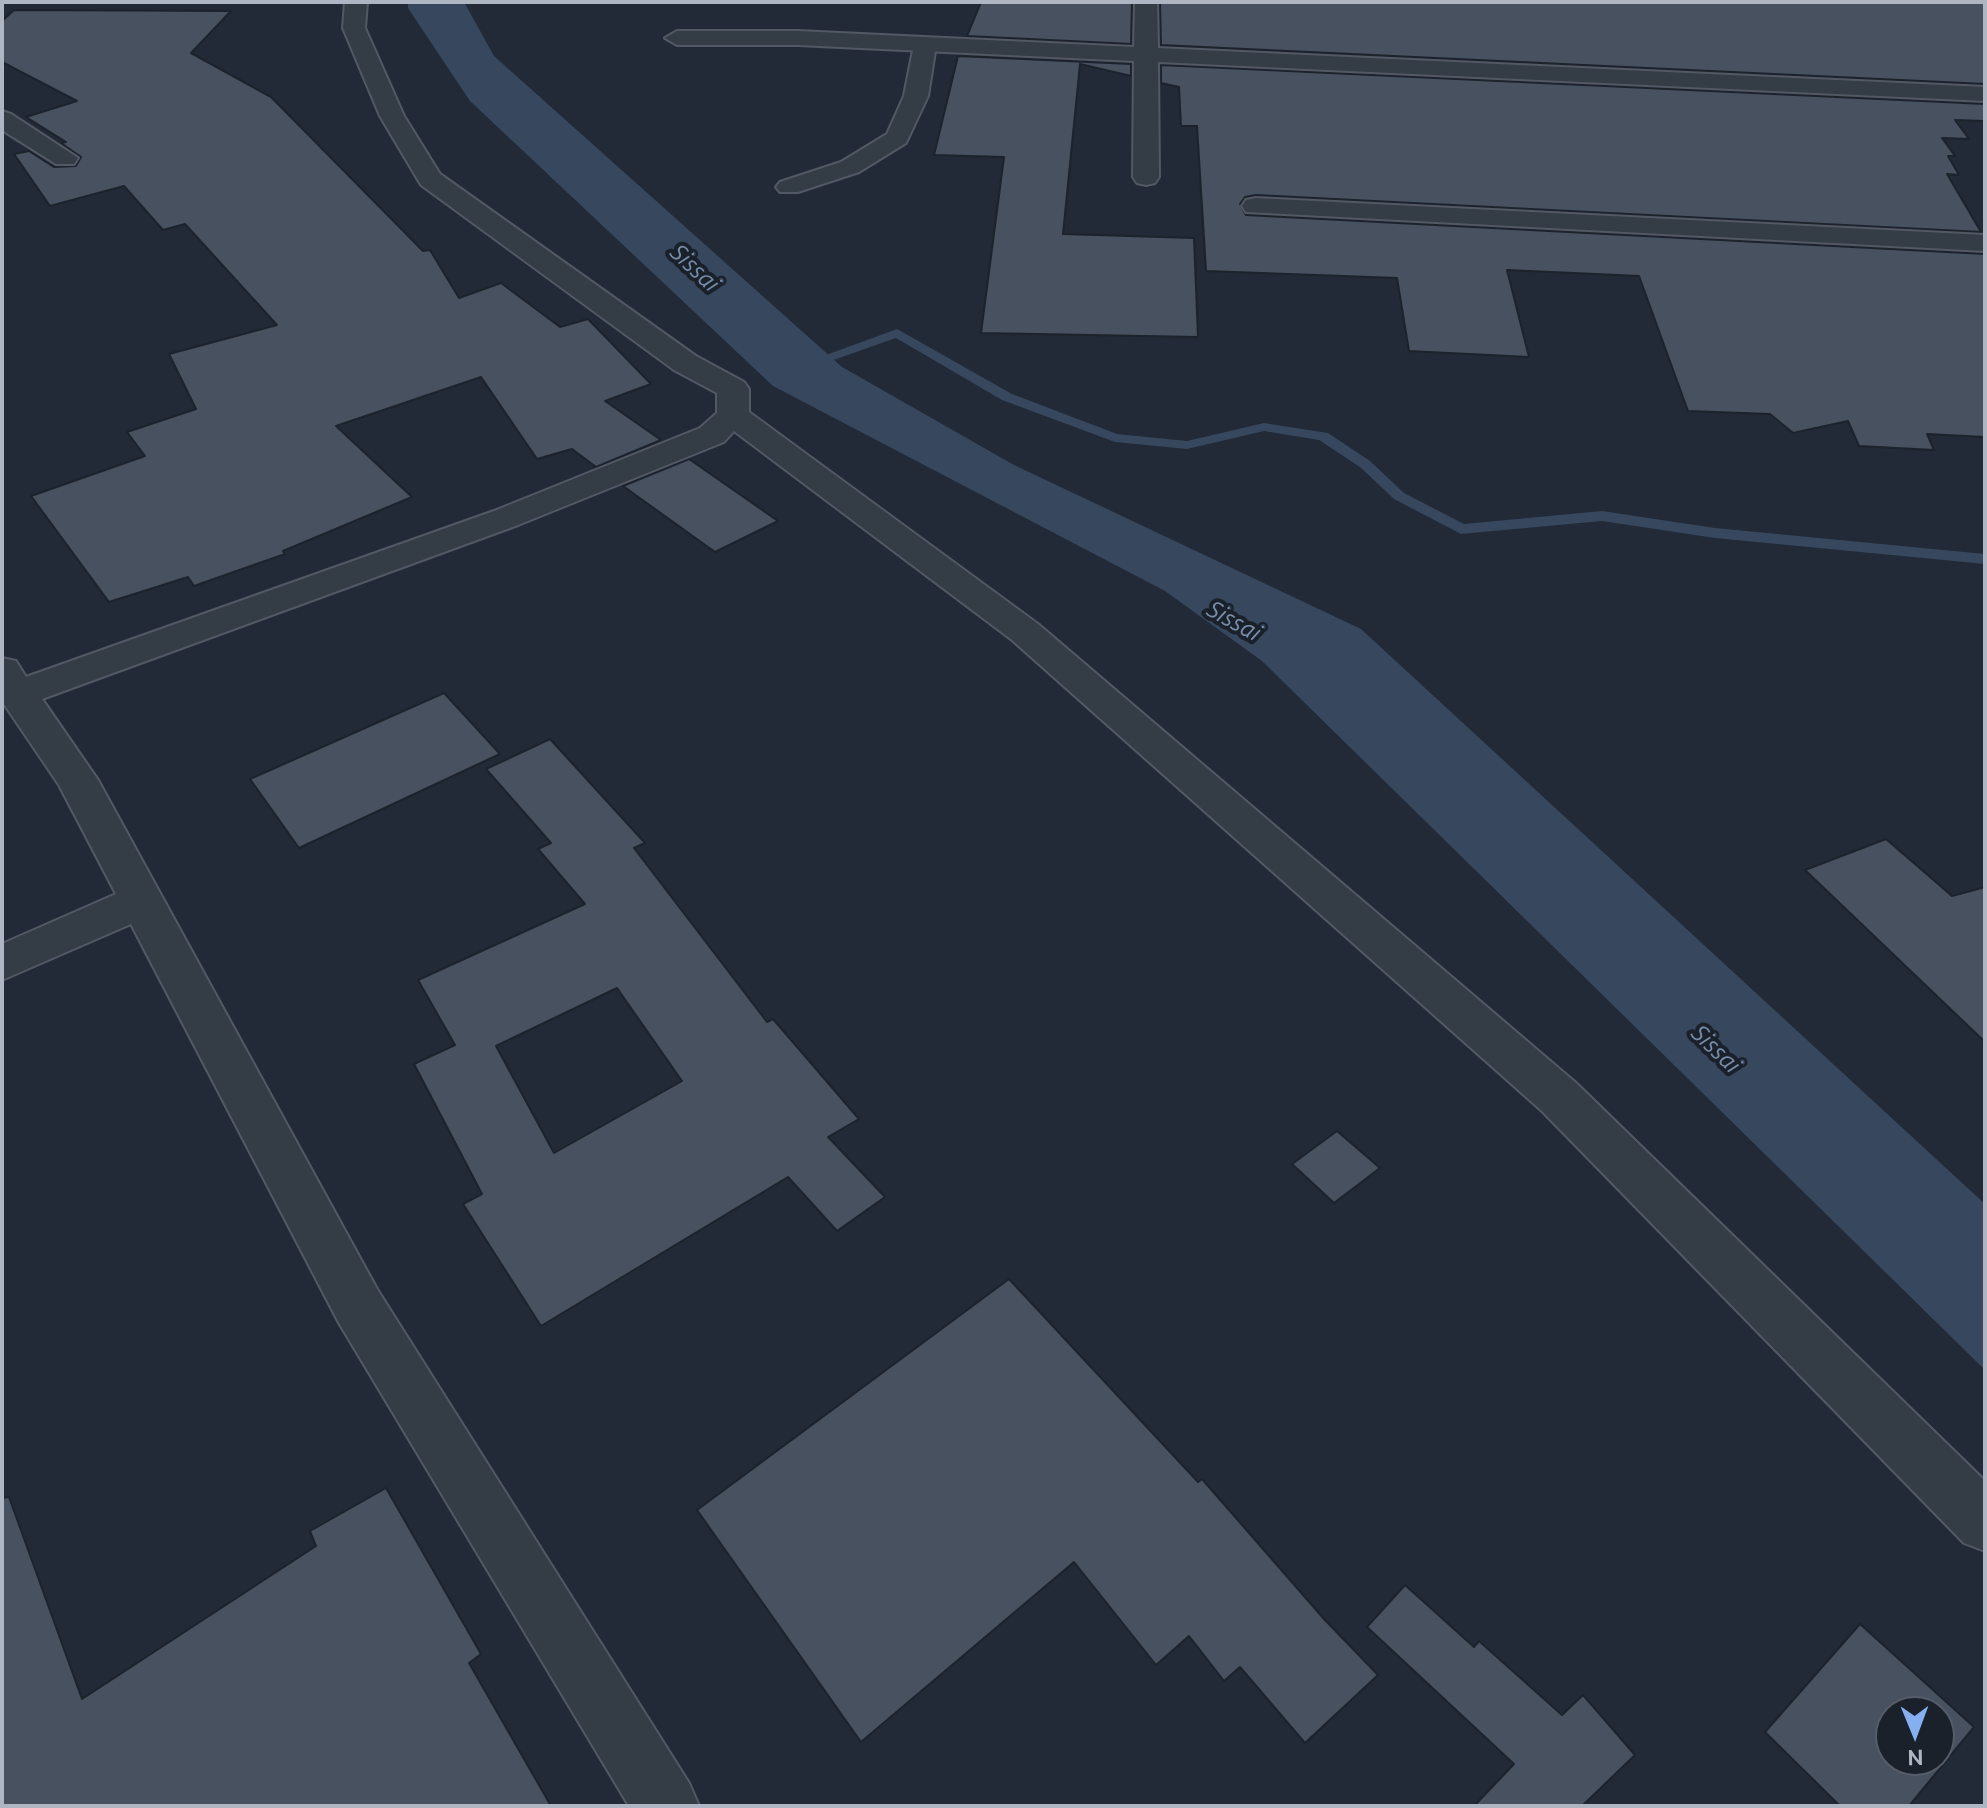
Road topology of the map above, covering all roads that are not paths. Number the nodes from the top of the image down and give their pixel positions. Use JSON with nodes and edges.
{"nodes":[{"id":1,"x":356,"y":2,"type":"edge"},
{"id":2,"x":1146,"y":2,"type":"edge"},
{"id":3,"x":677,"y":38,"type":"dead end"},
{"id":4,"x":925,"y":45,"type":"junction"},
{"id":5,"x":1147,"y":55,"type":"junction"},
{"id":6,"x":1985,"y":94,"type":"edge"},
{"id":7,"x":2,"y":119,"type":"edge"},
{"id":8,"x":65,"y":158,"type":"dead end"},
{"id":9,"x":1146,"y":177,"type":"dead end"},
{"id":10,"x":789,"y":187,"type":"dead end"},
{"id":11,"x":1256,"y":206,"type":"dead end"},
{"id":12,"x":1985,"y":243,"type":"edge"},
{"id":13,"x":733,"y":415,"type":"junction"},
{"id":14,"x":10,"y":682,"type":"edge"},
{"id":15,"x":141,"y":901,"type":"junction"},
{"id":16,"x":2,"y":963,"type":"edge"},
{"id":17,"x":1985,"y":1522,"type":"edge"},
{"id":18,"x":666,"y":1806,"type":"edge"}],
"edges":[{"from":1,"to":13,"type":"street"},
{"from":2,"to":5,"type":"street"},
{"from":3,"to":4,"type":"street"},
{"from":4,"to":5,"type":"street"},
{"from":4,"to":10,"type":"lane"},
{"from":5,"to":6,"type":"street"},
{"from":5,"to":9,"type":"street"},
{"from":7,"to":8,"type":"street"},
{"from":11,"to":12,"type":"street"},
{"from":13,"to":14,"type":"street"},
{"from":13,"to":17,"type":"street"},
{"from":14,"to":15,"type":"street"},
{"from":15,"to":16,"type":"street"},
{"from":15,"to":18,"type":"street"}]}
